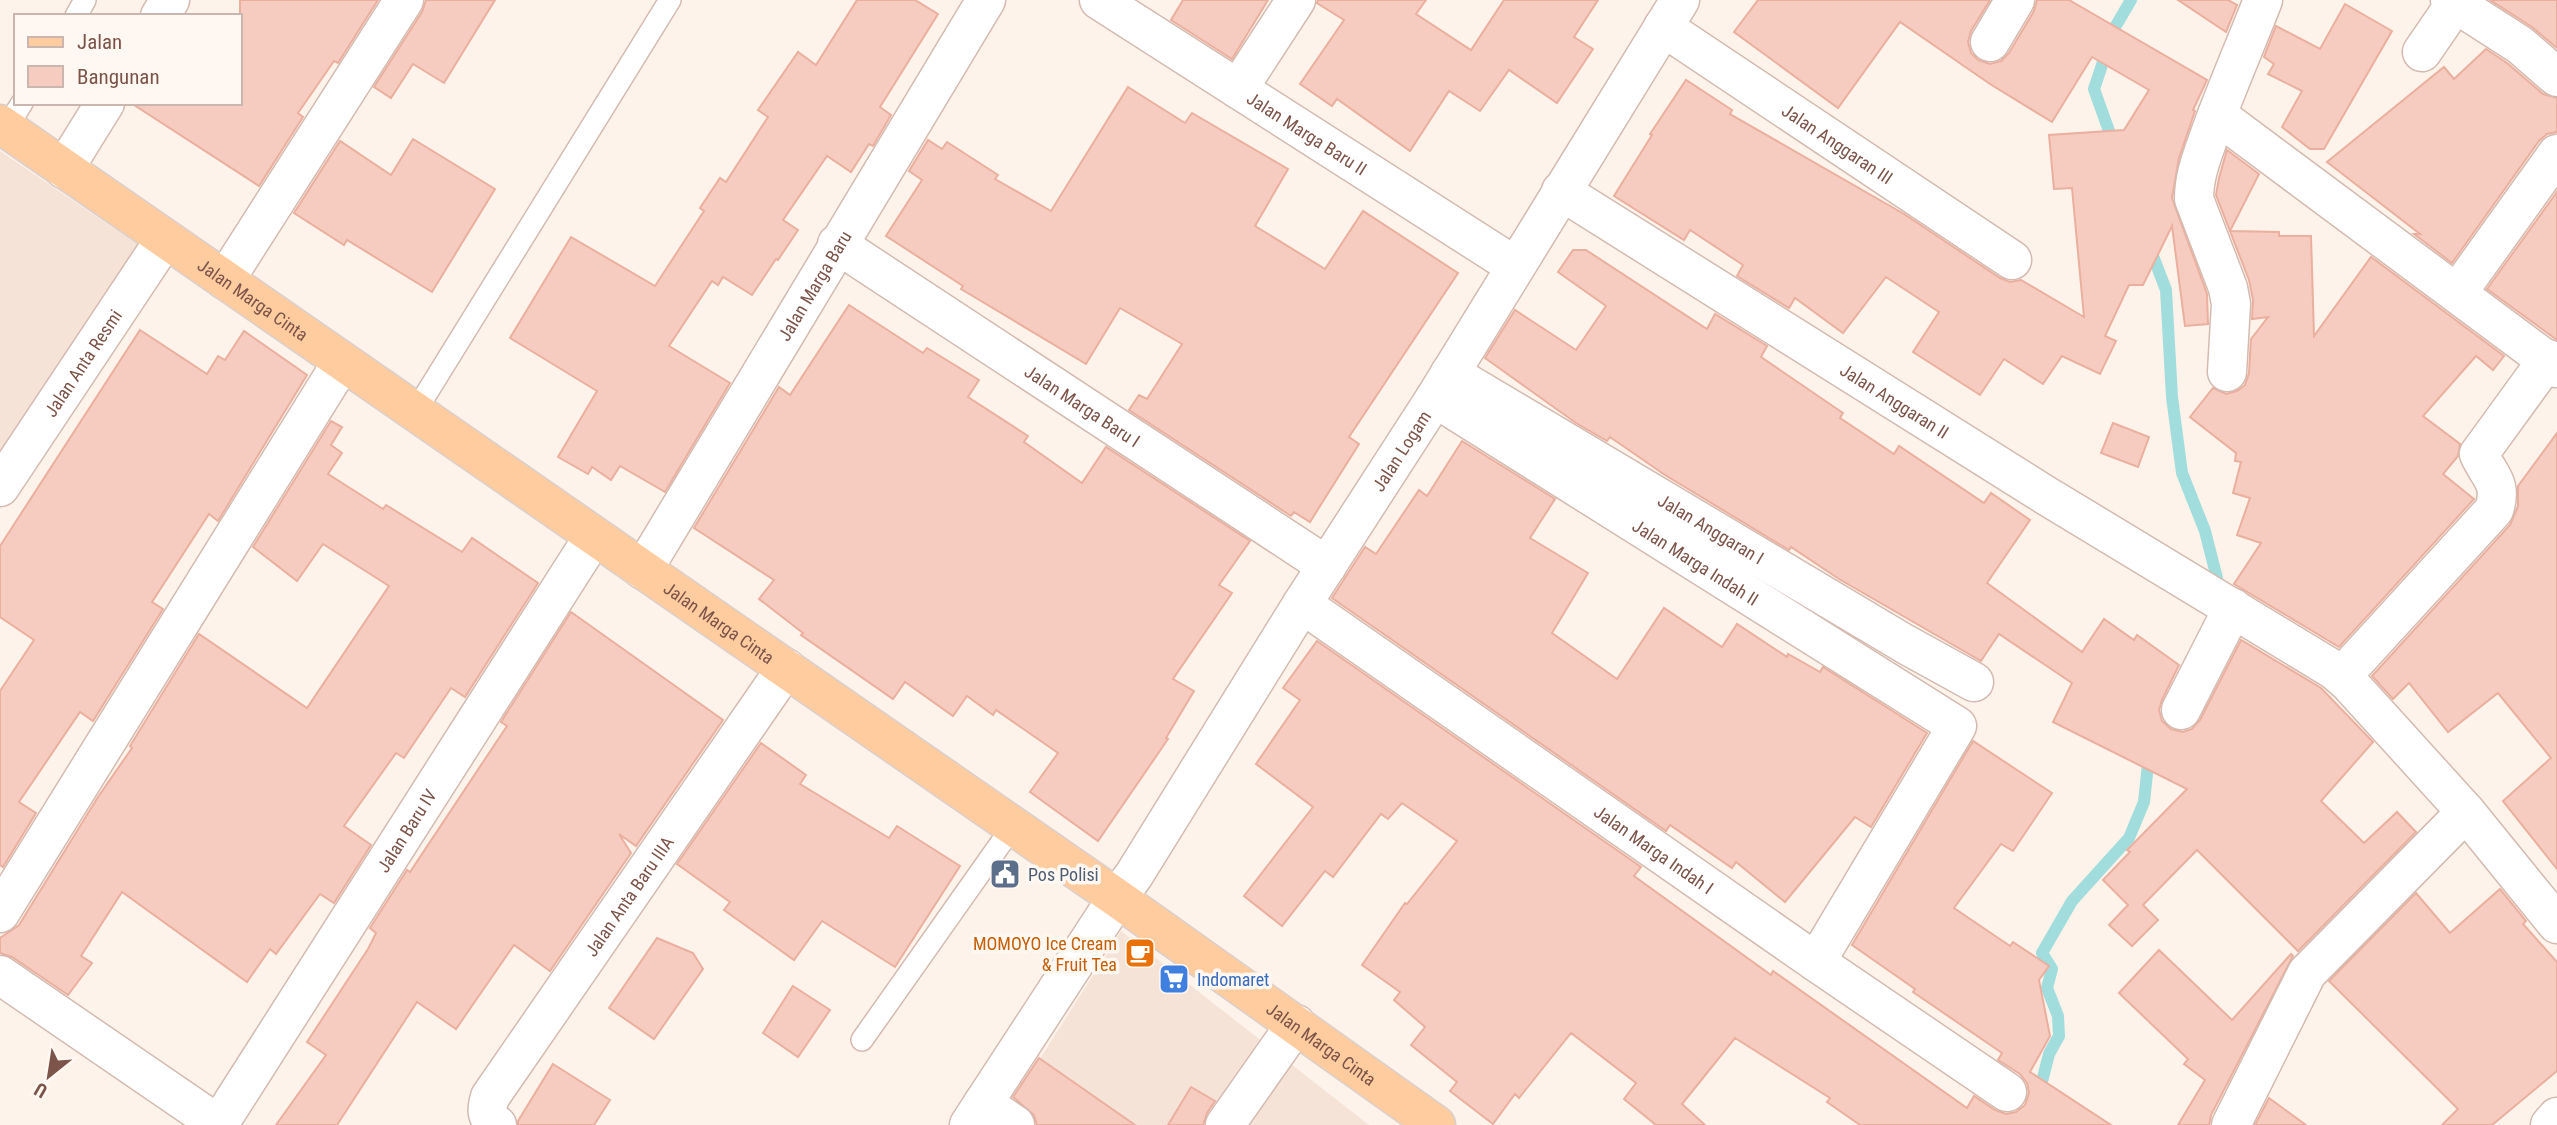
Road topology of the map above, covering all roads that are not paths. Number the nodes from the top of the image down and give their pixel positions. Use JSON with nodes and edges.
{"nodes":[{"id":1,"x":404,"y":0,"type":"edge"},
{"id":2,"x":670,"y":0,"type":"edge"},
{"id":3,"x":986,"y":0,"type":"edge"},
{"id":4,"x":1099,"y":0,"type":"edge"},
{"id":5,"x":1296,"y":0,"type":"edge"},
{"id":6,"x":2015,"y":0,"type":"edge"},
{"id":7,"x":2263,"y":0,"type":"edge"},
{"id":8,"x":2453,"y":2,"type":"edge"},
{"id":9,"x":1672,"y":14,"type":"edge"},
{"id":10,"x":1990,"y":42,"type":"dead end"},
{"id":11,"x":2422,"y":52,"type":"dead end"},
{"id":12,"x":2557,"y":77,"type":"edge"},
{"id":13,"x":1238,"y":89,"type":"junction"},
{"id":14,"x":104,"y":105,"type":"edge"},
{"id":15,"x":2217,"y":115,"type":"junction"},
{"id":16,"x":9,"y":119,"type":"edge"},
{"id":17,"x":2557,"y":154,"type":"edge"},
{"id":18,"x":64,"y":169,"type":"junction"},
{"id":19,"x":1561,"y":191,"type":"junction"},
{"id":20,"x":165,"y":239,"type":"junction"},
{"id":21,"x":837,"y":244,"type":"junction"},
{"id":22,"x":2012,"y":260,"type":"dead end"},
{"id":23,"x":1515,"y":266,"type":"junction"},
{"id":24,"x":225,"y":280,"type":"junction"},
{"id":25,"x":2458,"y":292,"type":"junction"},
{"id":26,"x":342,"y":362,"type":"junction"},
{"id":27,"x":2552,"y":363,"type":"edge"},
{"id":28,"x":2227,"y":372,"type":"dead end"},
{"id":29,"x":1443,"y":386,"type":"junction"},
{"id":30,"x":415,"y":412,"type":"junction"},
{"id":31,"x":0,"y":487,"type":"edge"},
{"id":32,"x":594,"y":536,"type":"junction"},
{"id":33,"x":1327,"y":566,"type":"junction"},
{"id":34,"x":643,"y":570,"type":"junction"},
{"id":35,"x":2225,"y":603,"type":"junction"},
{"id":36,"x":1302,"y":604,"type":"junction"},
{"id":37,"x":1905,"y":644,"type":"junction"},
{"id":38,"x":786,"y":668,"type":"junction"},
{"id":39,"x":2342,"y":676,"type":"junction"},
{"id":40,"x":1884,"y":680,"type":"junction"},
{"id":41,"x":1974,"y":682,"type":"dead end"},
{"id":42,"x":2181,"y":710,"type":"dead end"},
{"id":43,"x":2466,"y":812,"type":"junction"},
{"id":44,"x":1013,"y":826,"type":"junction"},
{"id":45,"x":1120,"y":900,"type":"junction"},
{"id":46,"x":0,"y":913,"type":"edge"},
{"id":47,"x":2557,"y":924,"type":"edge"},
{"id":48,"x":1816,"y":962,"type":"junction"},
{"id":49,"x":0,"y":975,"type":"edge"},
{"id":50,"x":1296,"y":1024,"type":"junction"},
{"id":51,"x":863,"y":1040,"type":"dead end"},
{"id":52,"x":2007,"y":1092,"type":"dead end"},
{"id":53,"x":976,"y":1114,"type":"edge"},
{"id":54,"x":2557,"y":1117,"type":"edge"},
{"id":55,"x":219,"y":1125,"type":"edge"},
{"id":56,"x":497,"y":1125,"type":"edge"},
{"id":57,"x":1015,"y":1125,"type":"edge"},
{"id":58,"x":1225,"y":1125,"type":"edge"},
{"id":59,"x":1436,"y":1125,"type":"edge"},
{"id":60,"x":2231,"y":1125,"type":"edge"},
{"id":61,"x":2550,"y":1125,"type":"edge"}],
"edges":[{"from":1,"to":24,"type":"street"},
{"from":2,"to":30,"type":"lane"},
{"from":3,"to":21,"type":"street","name":"Jalan Marga Baru"},
{"from":4,"to":13,"type":"street","name":"Jalan Marga Baru II"},
{"from":5,"to":13,"type":"street"},
{"from":6,"to":10,"type":"street"},
{"from":7,"to":15,"type":"street"},
{"from":8,"to":11,"type":"street"},
{"from":8,"to":12,"type":"street"},
{"from":9,"to":19,"type":"street","name":"Jalan Logam"},
{"from":9,"to":22,"type":"street","name":"Jalan Anggaran III"},
{"from":13,"to":23,"type":"street","name":"Jalan Marga Baru II"},
{"from":14,"to":18,"type":"street"},
{"from":15,"to":25,"type":"street"},
{"from":15,"to":28,"type":"street"},
{"from":16,"to":18,"type":"main road","name":"Jalan Marga Cinta"},
{"from":17,"to":25,"type":"street"},
{"from":18,"to":20,"type":"main road","name":"Jalan Marga Cinta"},
{"from":19,"to":23,"type":"street","name":"Jalan Logam"},
{"from":19,"to":35,"type":"street","name":"Jalan Anggaran II"},
{"from":20,"to":24,"type":"main road","name":"Jalan Marga Cinta"},
{"from":20,"to":31,"type":"street","name":"Jalan Anta Resmi"},
{"from":21,"to":33,"type":"street","name":"Jalan Marga Baru I"},
{"from":21,"to":34,"type":"street","name":"Jalan Marga Baru"},
{"from":23,"to":29,"type":"street","name":"Jalan Logam"},
{"from":24,"to":26,"type":"main road","name":"Jalan Marga Cinta"},
{"from":25,"to":27,"type":"street"},
{"from":26,"to":30,"type":"main road","name":"Jalan Marga Cinta"},
{"from":26,"to":46,"type":"street"},
{"from":27,"to":39,"type":"street"},
{"from":29,"to":33,"type":"street","name":"Jalan Logam"},
{"from":29,"to":37,"type":"street","name":"Jalan Anggaran I"},
{"from":29,"to":40,"type":"street","name":"Jalan Marga Indah II"},
{"from":30,"to":32,"type":"main road","name":"Jalan Marga Cinta"},
{"from":32,"to":34,"type":"main road","name":"Jalan Marga Cinta"},
{"from":32,"to":55,"type":"street","name":"Jalan Baru IV"},
{"from":33,"to":36,"type":"street","name":"Jalan Logam"},
{"from":34,"to":38,"type":"main road","name":"Jalan Marga Cinta"},
{"from":35,"to":39,"type":"street","name":"Jalan Anggaran II"},
{"from":35,"to":42,"type":"street"},
{"from":36,"to":45,"type":"street","name":"Jalan Logam"},
{"from":36,"to":48,"type":"street","name":"Jalan Marga Indah I"},
{"from":37,"to":40,"type":"street"},
{"from":37,"to":41,"type":"street","name":"Jalan Anggaran I"},
{"from":38,"to":44,"type":"main road","name":"Jalan Marga Cinta"},
{"from":38,"to":56,"type":"street","name":"Jalan Anta Baru IIIA"},
{"from":39,"to":43,"type":"street","name":"Jalan Anggaran II"},
{"from":40,"to":48,"type":"street","name":"Jalan Marga Indah II"},
{"from":43,"to":47,"type":"street","name":"Jalan Anggaran II"},
{"from":43,"to":60,"type":"street"},
{"from":44,"to":45,"type":"main road","name":"Jalan Marga Cinta"},
{"from":44,"to":51,"type":"lane"},
{"from":45,"to":50,"type":"main road","name":"Jalan Marga Cinta"},
{"from":45,"to":53,"type":"street","name":"Jalan Logam"},
{"from":48,"to":52,"type":"street","name":"Jalan Marga Indah I"},
{"from":49,"to":55,"type":"street"},
{"from":50,"to":58,"type":"street"},
{"from":50,"to":59,"type":"main road","name":"Jalan Marga Cinta"},
{"from":53,"to":57,"type":"street"},
{"from":54,"to":61,"type":"street"}]}
